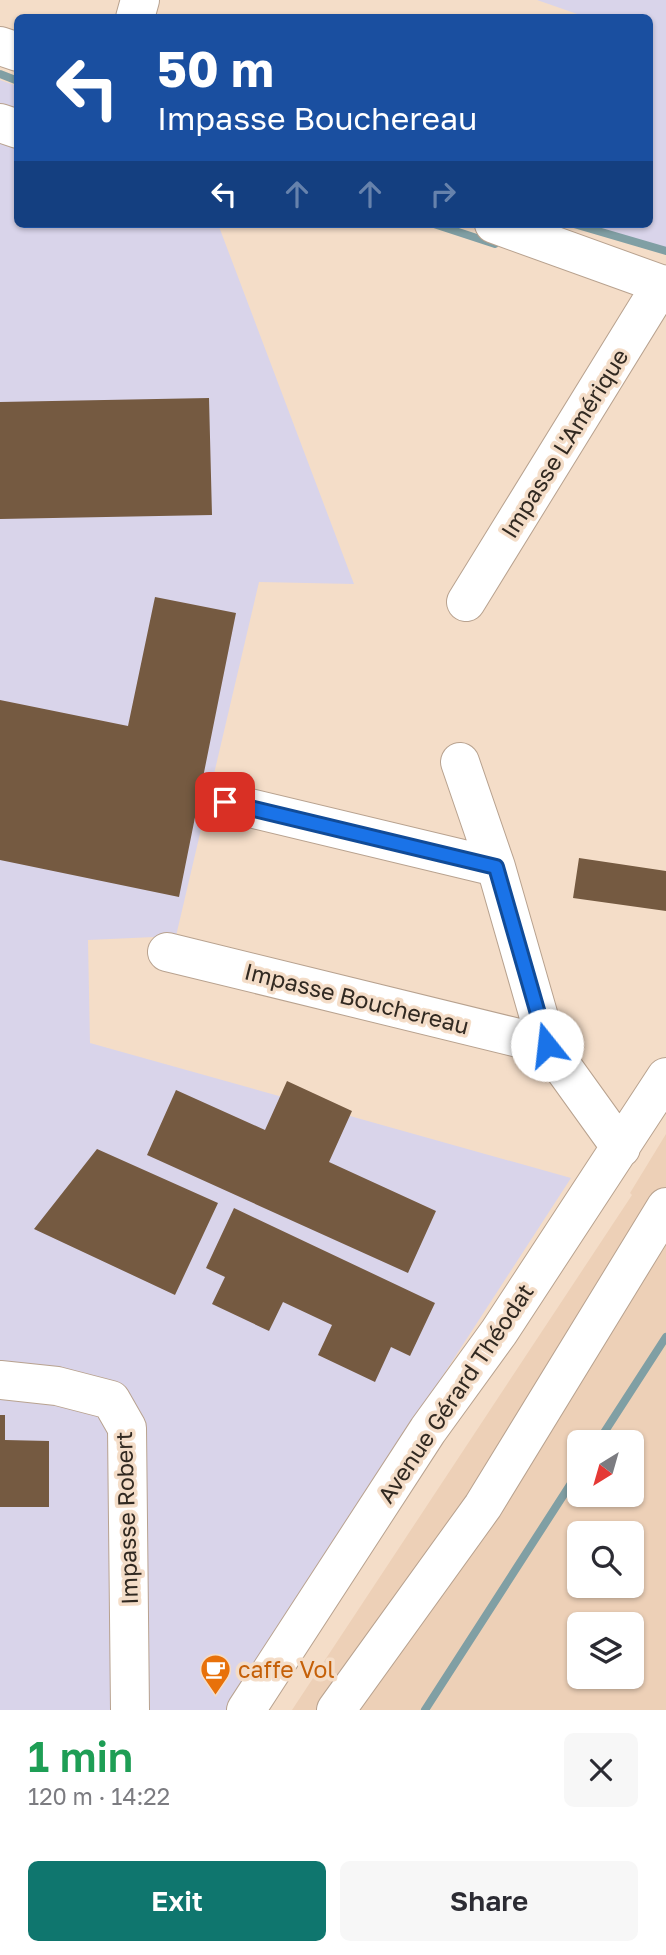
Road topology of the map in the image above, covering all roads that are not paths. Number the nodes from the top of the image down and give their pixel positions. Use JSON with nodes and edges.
{"nodes":[{"id":1,"x":505,"y":228,"type":"edge"},
{"id":2,"x":664,"y":285,"type":"edge"},
{"id":3,"x":466,"y":602,"type":"dead end"},
{"id":4,"x":460,"y":762,"type":"dead end"},
{"id":5,"x":225,"y":802,"type":"dead end"},
{"id":6,"x":496,"y":867,"type":"junction"},
{"id":7,"x":167,"y":952,"type":"dead end"},
{"id":8,"x":547,"y":1045,"type":"junction"},
{"id":9,"x":666,"y":1077,"type":"edge"},
{"id":10,"x":621,"y":1148,"type":"junction"},
{"id":11,"x":666,"y":1207,"type":"edge"},
{"id":12,"x":0,"y":1380,"type":"edge"},
{"id":13,"x":130,"y":1710,"type":"edge"},
{"id":14,"x":246,"y":1710,"type":"edge"},
{"id":15,"x":336,"y":1710,"type":"edge"}],
"edges":[{"from":1,"to":2,"type":"street"},
{"from":2,"to":3,"type":"street","name":"Impasse L'Amérique"},
{"from":4,"to":6,"type":"street"},
{"from":5,"to":6,"type":"street"},
{"from":6,"to":8,"type":"street"},
{"from":7,"to":8,"type":"street","name":"Impasse Bouchereau"},
{"from":8,"to":10,"type":"street"},
{"from":9,"to":10,"type":"street","name":"Avenue Gérard Théodat"},
{"from":10,"to":14,"type":"street","name":"Avenue Gérard Théodat"},
{"from":11,"to":15,"type":"street"},
{"from":12,"to":13,"type":"street","name":"Impasse Robert"}]}
